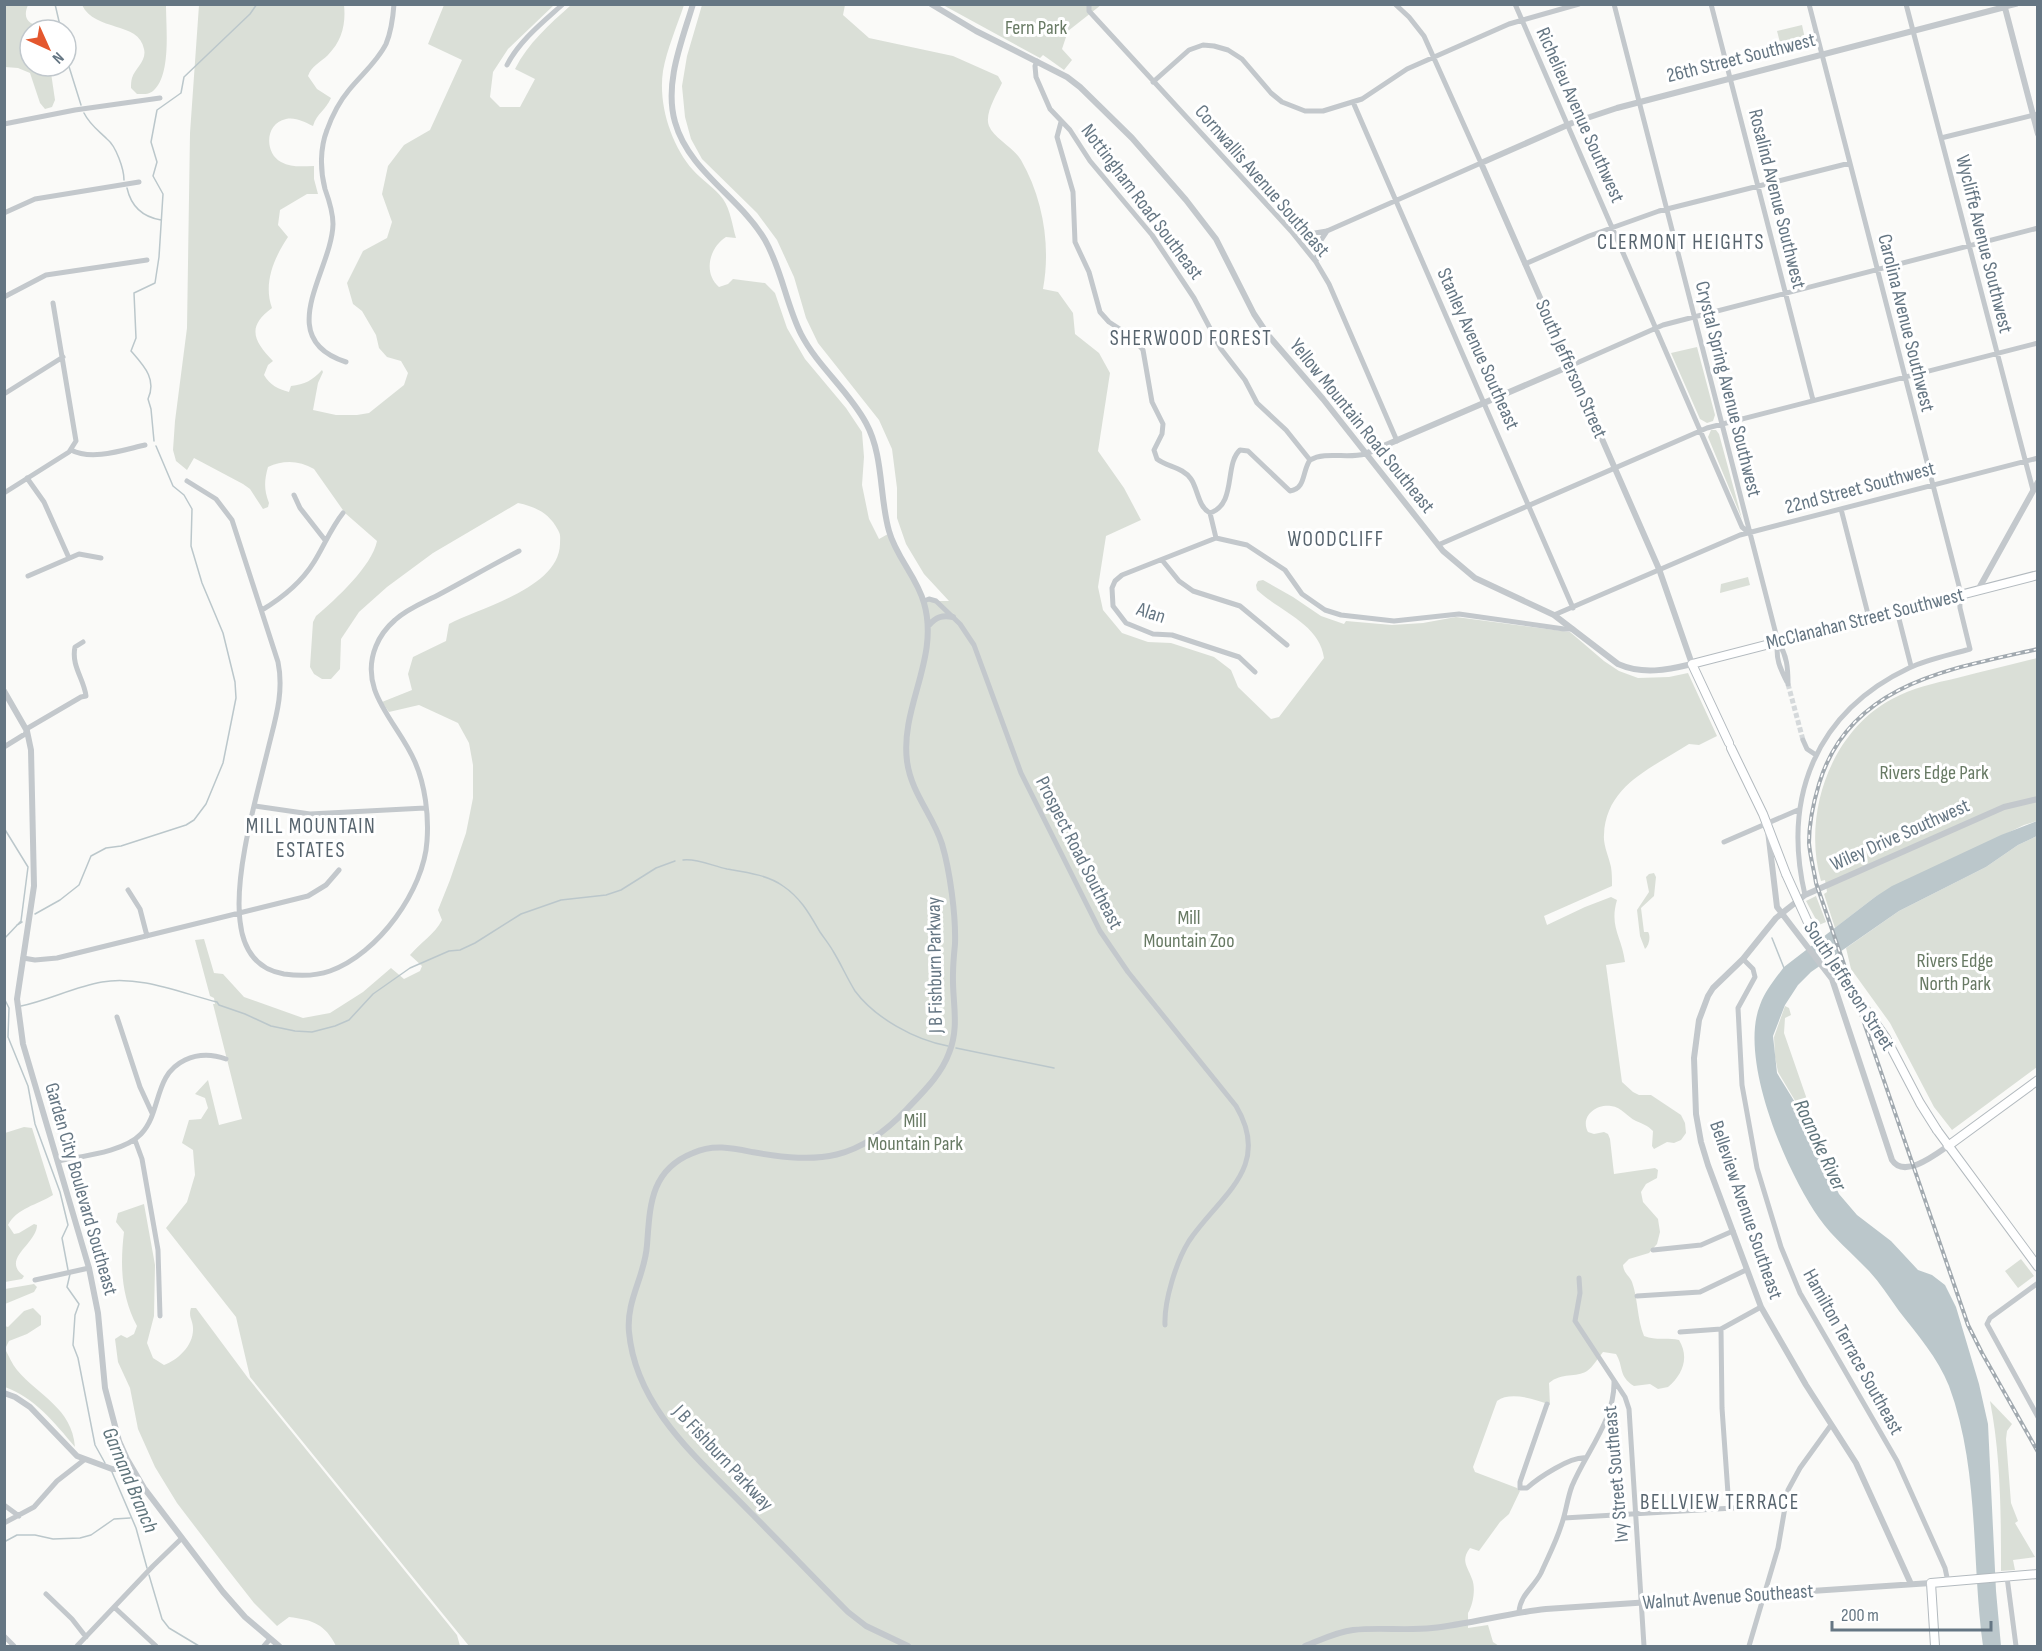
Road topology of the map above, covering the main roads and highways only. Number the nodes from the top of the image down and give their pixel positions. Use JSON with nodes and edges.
{"nodes":[{"id":1,"x":2037,"y":575,"type":"edge"},
{"id":2,"x":1692,"y":664,"type":"joint"},
{"id":3,"x":2037,"y":1080,"type":"edge"},
{"id":4,"x":1948,"y":1146,"type":"junction"},
{"id":5,"x":2037,"y":1267,"type":"edge"},
{"id":6,"x":2037,"y":1574,"type":"edge"},
{"id":7,"x":1935,"y":1647,"type":"edge"}],
"edges":[{"from":1,"to":2,"type":"main road","name":"McClanahan Street Southwest"},
{"from":2,"to":4,"type":"main road","name":"South Jefferson Street","bridge":true},
{"from":3,"to":4,"type":"main road"},
{"from":4,"to":5,"type":"main road","name":"South Jefferson Street"},
{"from":6,"to":7,"type":"main road","name":"Walnut Avenue Southeast"}]}
